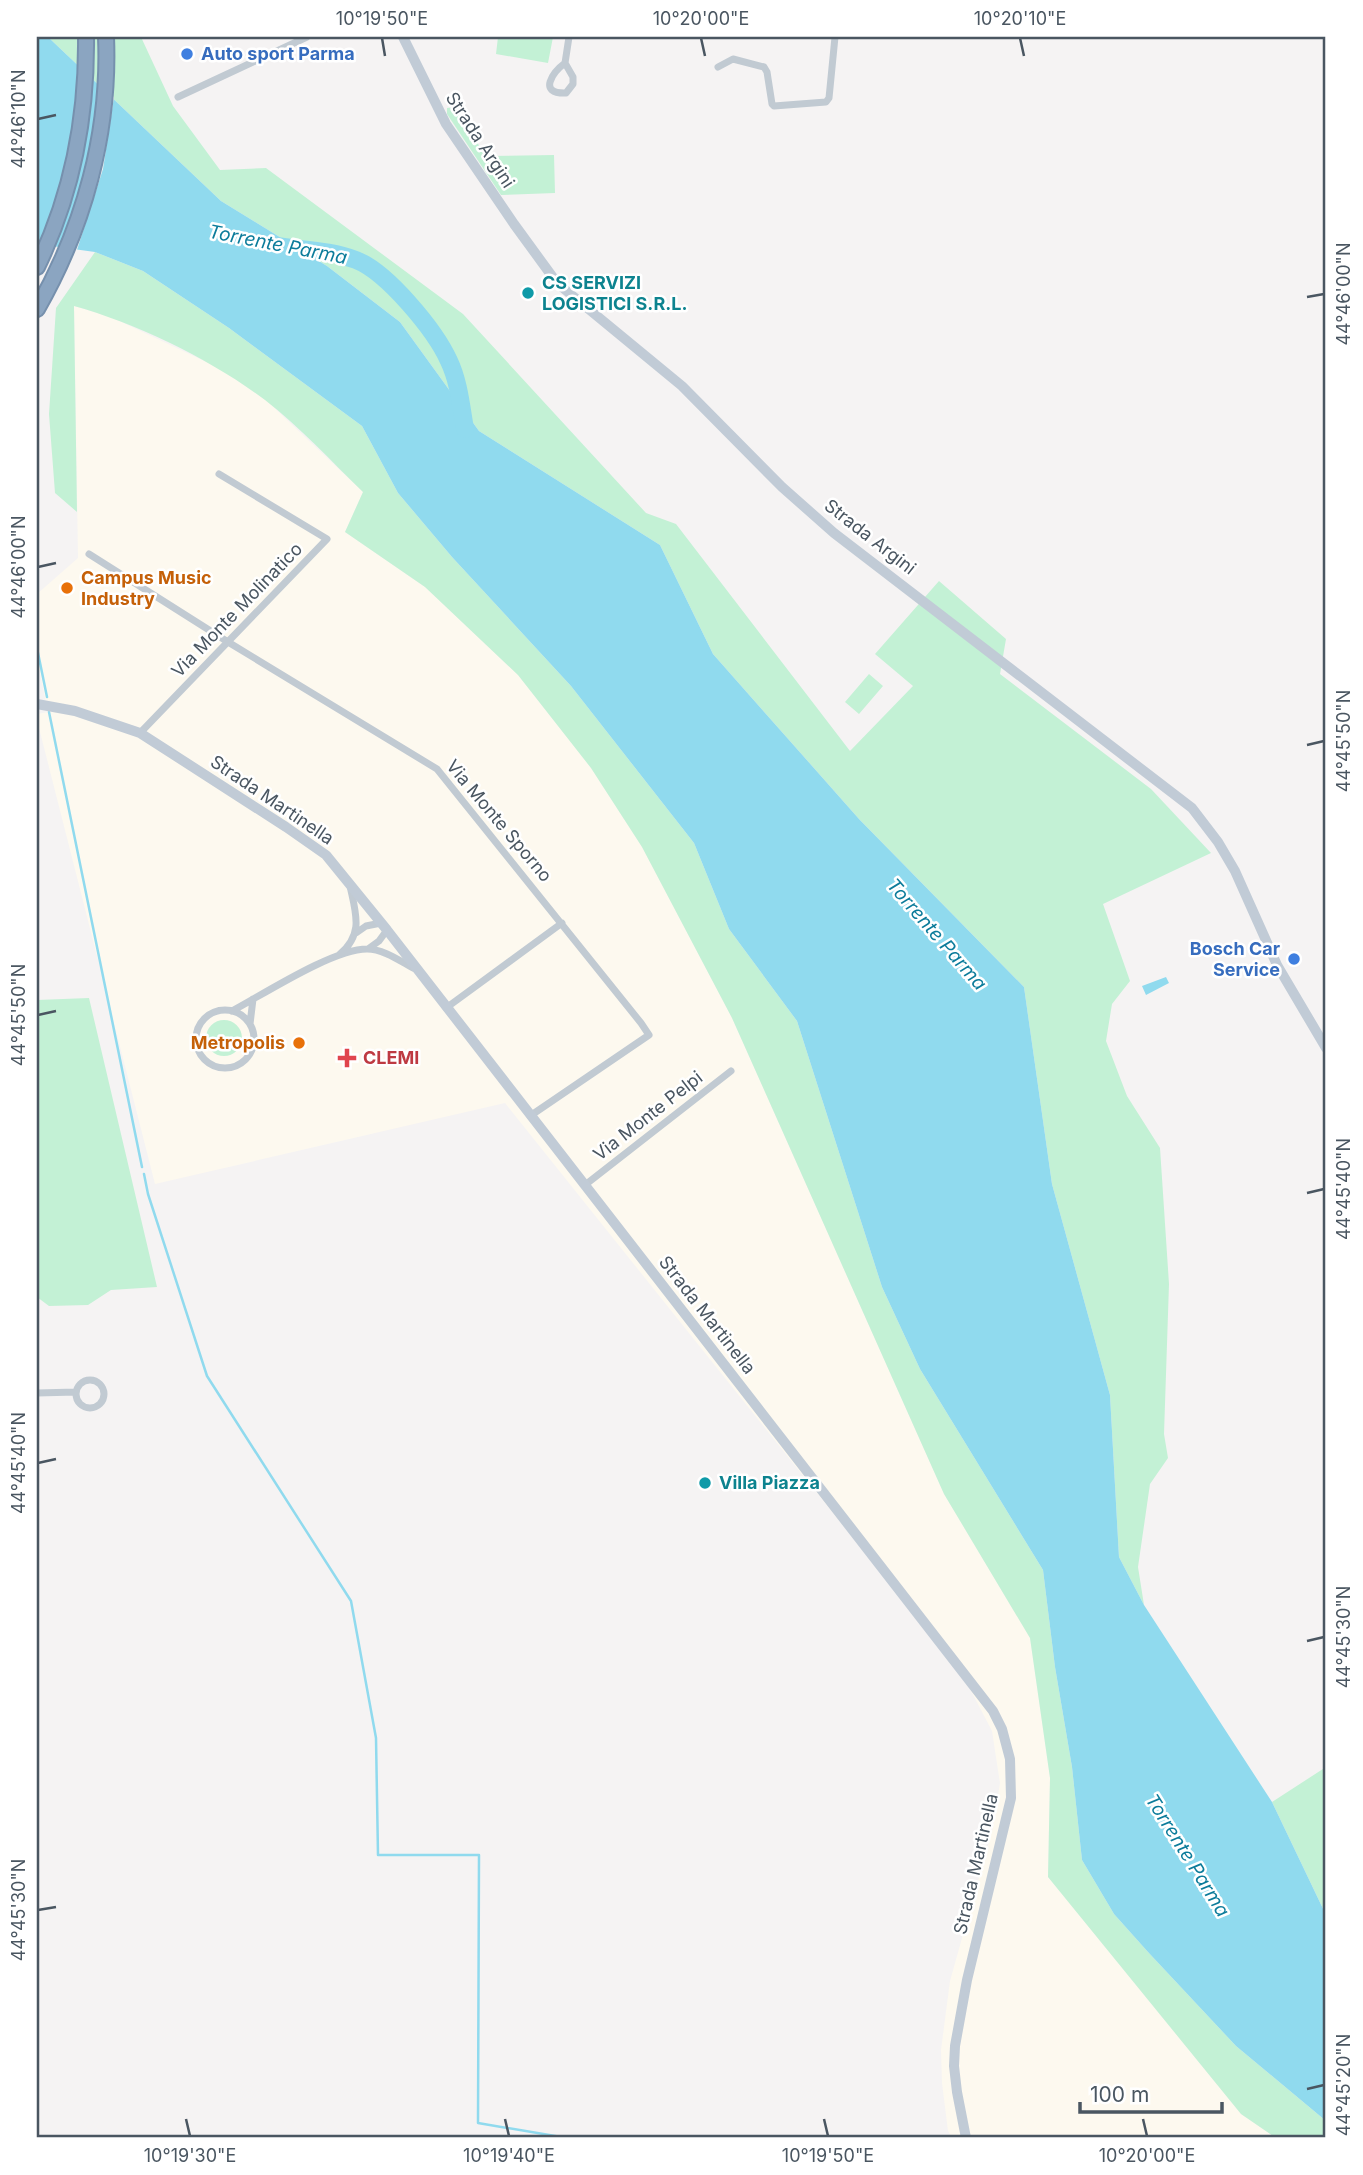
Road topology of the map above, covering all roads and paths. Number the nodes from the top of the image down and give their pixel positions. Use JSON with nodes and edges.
{"nodes":[{"id":1,"x":86,"y":37,"type":"edge"},
{"id":2,"x":106,"y":37,"type":"edge"},
{"id":3,"x":307,"y":37,"type":"edge"},
{"id":4,"x":403,"y":37,"type":"edge"},
{"id":5,"x":569,"y":37,"type":"edge"},
{"id":6,"x":835,"y":37,"type":"edge"},
{"id":7,"x":290,"y":40,"type":"edge"},
{"id":8,"x":565,"y":63,"type":"dead end"},
{"id":9,"x":718,"y":66,"type":"dead end"},
{"id":10,"x":178,"y":97,"type":"dead end"},
{"id":11,"x":40,"y":260,"type":"edge"},
{"id":12,"x":51,"y":284,"type":"junction"},
{"id":13,"x":37,"y":309,"type":"edge"},
{"id":14,"x":37,"y":324,"type":"edge"},
{"id":15,"x":219,"y":474,"type":"dead end"},
{"id":16,"x":89,"y":554,"type":"dead end"},
{"id":17,"x":228,"y":642,"type":"junction"},
{"id":18,"x":37,"y":704,"type":"edge"},
{"id":19,"x":140,"y":733,"type":"junction"},
{"id":20,"x":350,"y":885,"type":"junction"},
{"id":21,"x":562,"y":923,"type":"junction"},
{"id":22,"x":384,"y":927,"type":"junction"},
{"id":23,"x":356,"y":933,"type":"junction"},
{"id":24,"x":368,"y":949,"type":"junction"},
{"id":25,"x":335,"y":957,"type":"junction"},
{"id":26,"x":414,"y":968,"type":"junction"},
{"id":27,"x":253,"y":999,"type":"junction"},
{"id":28,"x":446,"y":1008,"type":"junction"},
{"id":29,"x":232,"y":1011,"type":"junction"},
{"id":30,"x":250,"y":1024,"type":"junction"},
{"id":31,"x":1326,"y":1048,"type":"edge"},
{"id":32,"x":731,"y":1071,"type":"dead end"},
{"id":33,"x":530,"y":1116,"type":"junction"},
{"id":34,"x":585,"y":1185,"type":"junction"},
{"id":35,"x":76,"y":1392,"type":"junction"},
{"id":36,"x":37,"y":1393,"type":"edge"},
{"id":37,"x":966,"y":2138,"type":"edge"}],
"edges":[{"from":1,"to":11,"type":"highway"},
{"from":2,"to":12,"type":"highway"},
{"from":3,"to":7,"type":"street"},
{"from":4,"to":31,"type":"street","name":"Strada Argini"},
{"from":5,"to":8,"type":"street"},
{"from":6,"to":9,"type":"street"},
{"from":7,"to":10,"type":"street"},
{"from":12,"to":13,"type":"highway"},
{"from":12,"to":14,"type":"highway"},
{"from":15,"to":17,"type":"street","name":"Via Monte Molinatico"},
{"from":16,"to":17,"type":"street","name":"Via Monte Sporno"},
{"from":17,"to":19,"type":"street","name":"Via Monte Molinatico"},
{"from":17,"to":21,"type":"street","name":"Via Monte Sporno"},
{"from":18,"to":19,"type":"street","name":"Strada Martinella"},
{"from":19,"to":20,"type":"street","name":"Strada Martinella"},
{"from":20,"to":22,"type":"street","name":"Strada Martinella"},
{"from":20,"to":23,"type":"street"},
{"from":21,"to":28,"type":"street"},
{"from":21,"to":33,"type":"street","name":"Via Monte Sporno"},
{"from":22,"to":23,"type":"street"},
{"from":22,"to":24,"type":"street"},
{"from":22,"to":26,"type":"street","name":"Strada Martinella"},
{"from":23,"to":25,"type":"street"},
{"from":24,"to":25,"type":"street"},
{"from":24,"to":26,"type":"street"},
{"from":25,"to":27,"type":"street"},
{"from":26,"to":28,"type":"street","name":"Strada Martinella"},
{"from":27,"to":29,"type":"street"},
{"from":27,"to":30,"type":"street"},
{"from":28,"to":33,"type":"street","name":"Strada Martinella"},
{"from":29,"to":30,"type":"street"},
{"from":29,"to":30,"type":"street"},
{"from":32,"to":34,"type":"street","name":"Via Monte Pelpi"},
{"from":33,"to":34,"type":"street","name":"Strada Martinella"},
{"from":34,"to":37,"type":"street","name":"Strada Martinella"},
{"from":35,"to":35,"type":"street"},
{"from":35,"to":36,"type":"street"}]}
